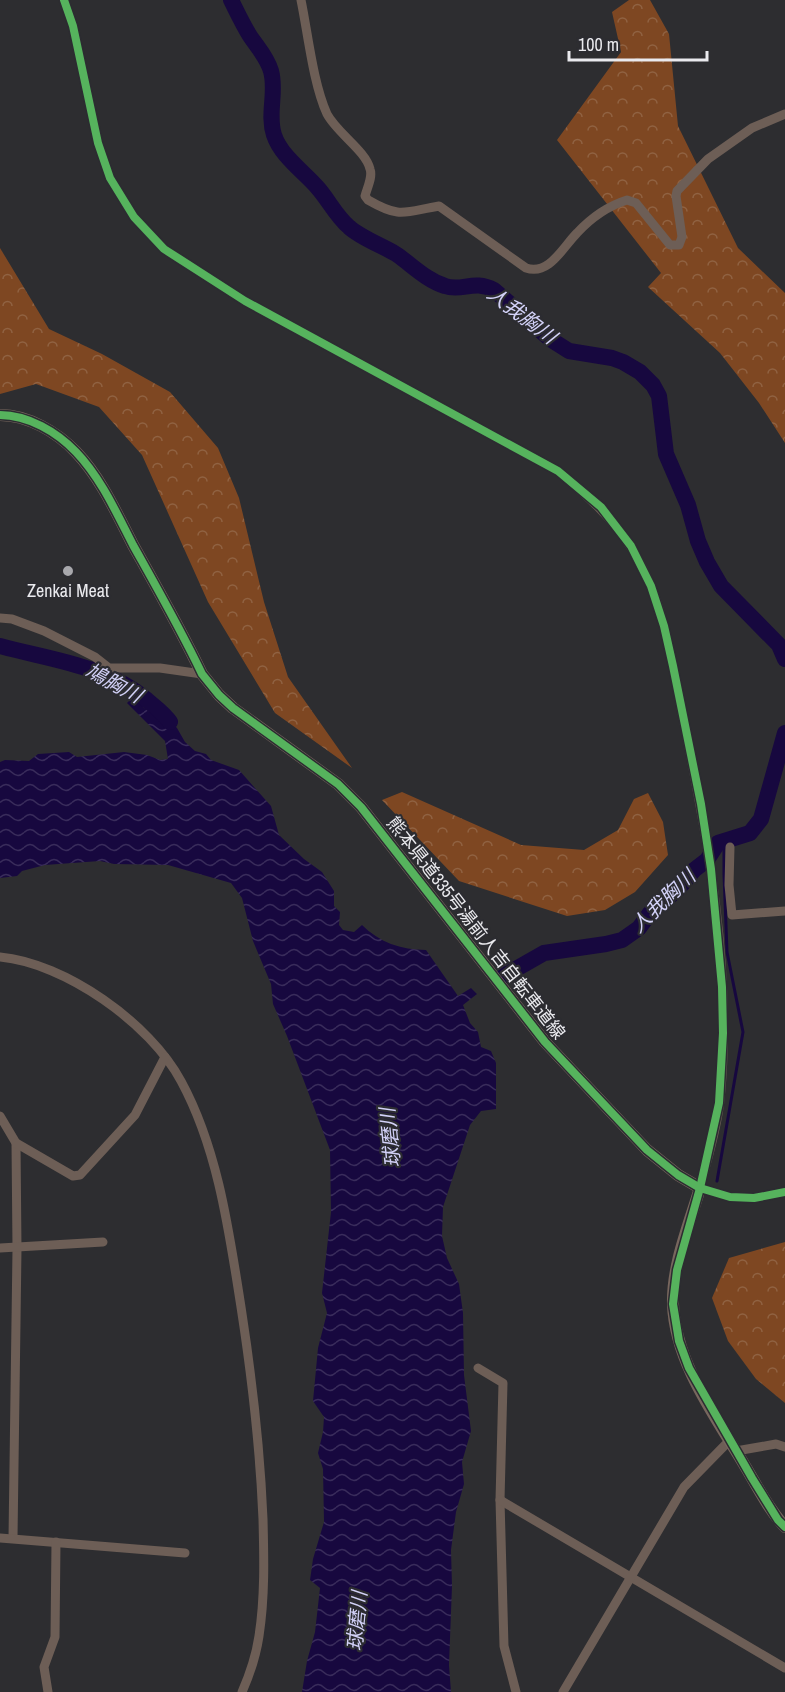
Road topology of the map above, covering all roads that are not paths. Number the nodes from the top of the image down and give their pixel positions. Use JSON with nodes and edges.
{"nodes":[{"id":1,"x":66,"y":0,"type":"edge"},
{"id":2,"x":301,"y":0,"type":"edge"},
{"id":3,"x":785,"y":114,"type":"edge"},
{"id":4,"x":0,"y":415,"type":"edge"},
{"id":5,"x":0,"y":618,"type":"edge"},
{"id":6,"x":202,"y":674,"type":"junction"},
{"id":7,"x":729,"y":847,"type":"dead end"},
{"id":8,"x":785,"y":911,"type":"edge"},
{"id":9,"x":0,"y":957,"type":"edge"},
{"id":10,"x":165,"y":1057,"type":"junction"},
{"id":11,"x":0,"y":1116,"type":"edge"},
{"id":12,"x":16,"y":1143,"type":"junction"},
{"id":13,"x":785,"y":1185,"type":"edge"},
{"id":14,"x":700,"y":1188,"type":"junction"},
{"id":15,"x":780,"y":1193,"type":"edge"},
{"id":16,"x":103,"y":1242,"type":"dead end"},
{"id":17,"x":0,"y":1248,"type":"edge"},
{"id":18,"x":17,"y":1249,"type":"junction"},
{"id":19,"x":478,"y":1368,"type":"dead end"},
{"id":20,"x":733,"y":1446,"type":"junction"},
{"id":21,"x":785,"y":1447,"type":"edge"},
{"id":22,"x":500,"y":1500,"type":"junction"},
{"id":23,"x":785,"y":1527,"type":"edge"},
{"id":24,"x":0,"y":1538,"type":"edge"},
{"id":25,"x":13,"y":1538,"type":"junction"},
{"id":26,"x":56,"y":1542,"type":"junction"},
{"id":27,"x":185,"y":1553,"type":"dead end"},
{"id":28,"x":630,"y":1576,"type":"junction"},
{"id":29,"x":785,"y":1668,"type":"edge"},
{"id":30,"x":48,"y":1692,"type":"edge"},
{"id":31,"x":242,"y":1692,"type":"edge"},
{"id":32,"x":516,"y":1692,"type":"edge"},
{"id":33,"x":563,"y":1692,"type":"edge"}],
"edges":[{"from":1,"to":14,"type":"street"},
{"from":2,"to":3,"type":"street"},
{"from":4,"to":6,"type":"main road","name":"熊本県道335号湯前人吉自転車道線"},
{"from":5,"to":6,"type":"street"},
{"from":6,"to":14,"type":"main road","name":"熊本県道335号湯前人吉自転車道線"},
{"from":7,"to":8,"type":"street"},
{"from":9,"to":10,"type":"street"},
{"from":10,"to":12,"type":"street"},
{"from":10,"to":31,"type":"street"},
{"from":11,"to":12,"type":"street"},
{"from":12,"to":18,"type":"street"},
{"from":13,"to":15,"type":"street"},
{"from":14,"to":15,"type":"street"},
{"from":14,"to":20,"type":"main road"},
{"from":16,"to":18,"type":"street"},
{"from":17,"to":18,"type":"street"},
{"from":18,"to":25,"type":"street"},
{"from":19,"to":22,"type":"street"},
{"from":20,"to":21,"type":"street"},
{"from":20,"to":23,"type":"main road"},
{"from":20,"to":28,"type":"street"},
{"from":22,"to":28,"type":"street"},
{"from":22,"to":32,"type":"street"},
{"from":24,"to":25,"type":"street"},
{"from":25,"to":26,"type":"street"},
{"from":26,"to":27,"type":"street"},
{"from":26,"to":30,"type":"street"},
{"from":28,"to":29,"type":"street"},
{"from":28,"to":33,"type":"street"}]}
